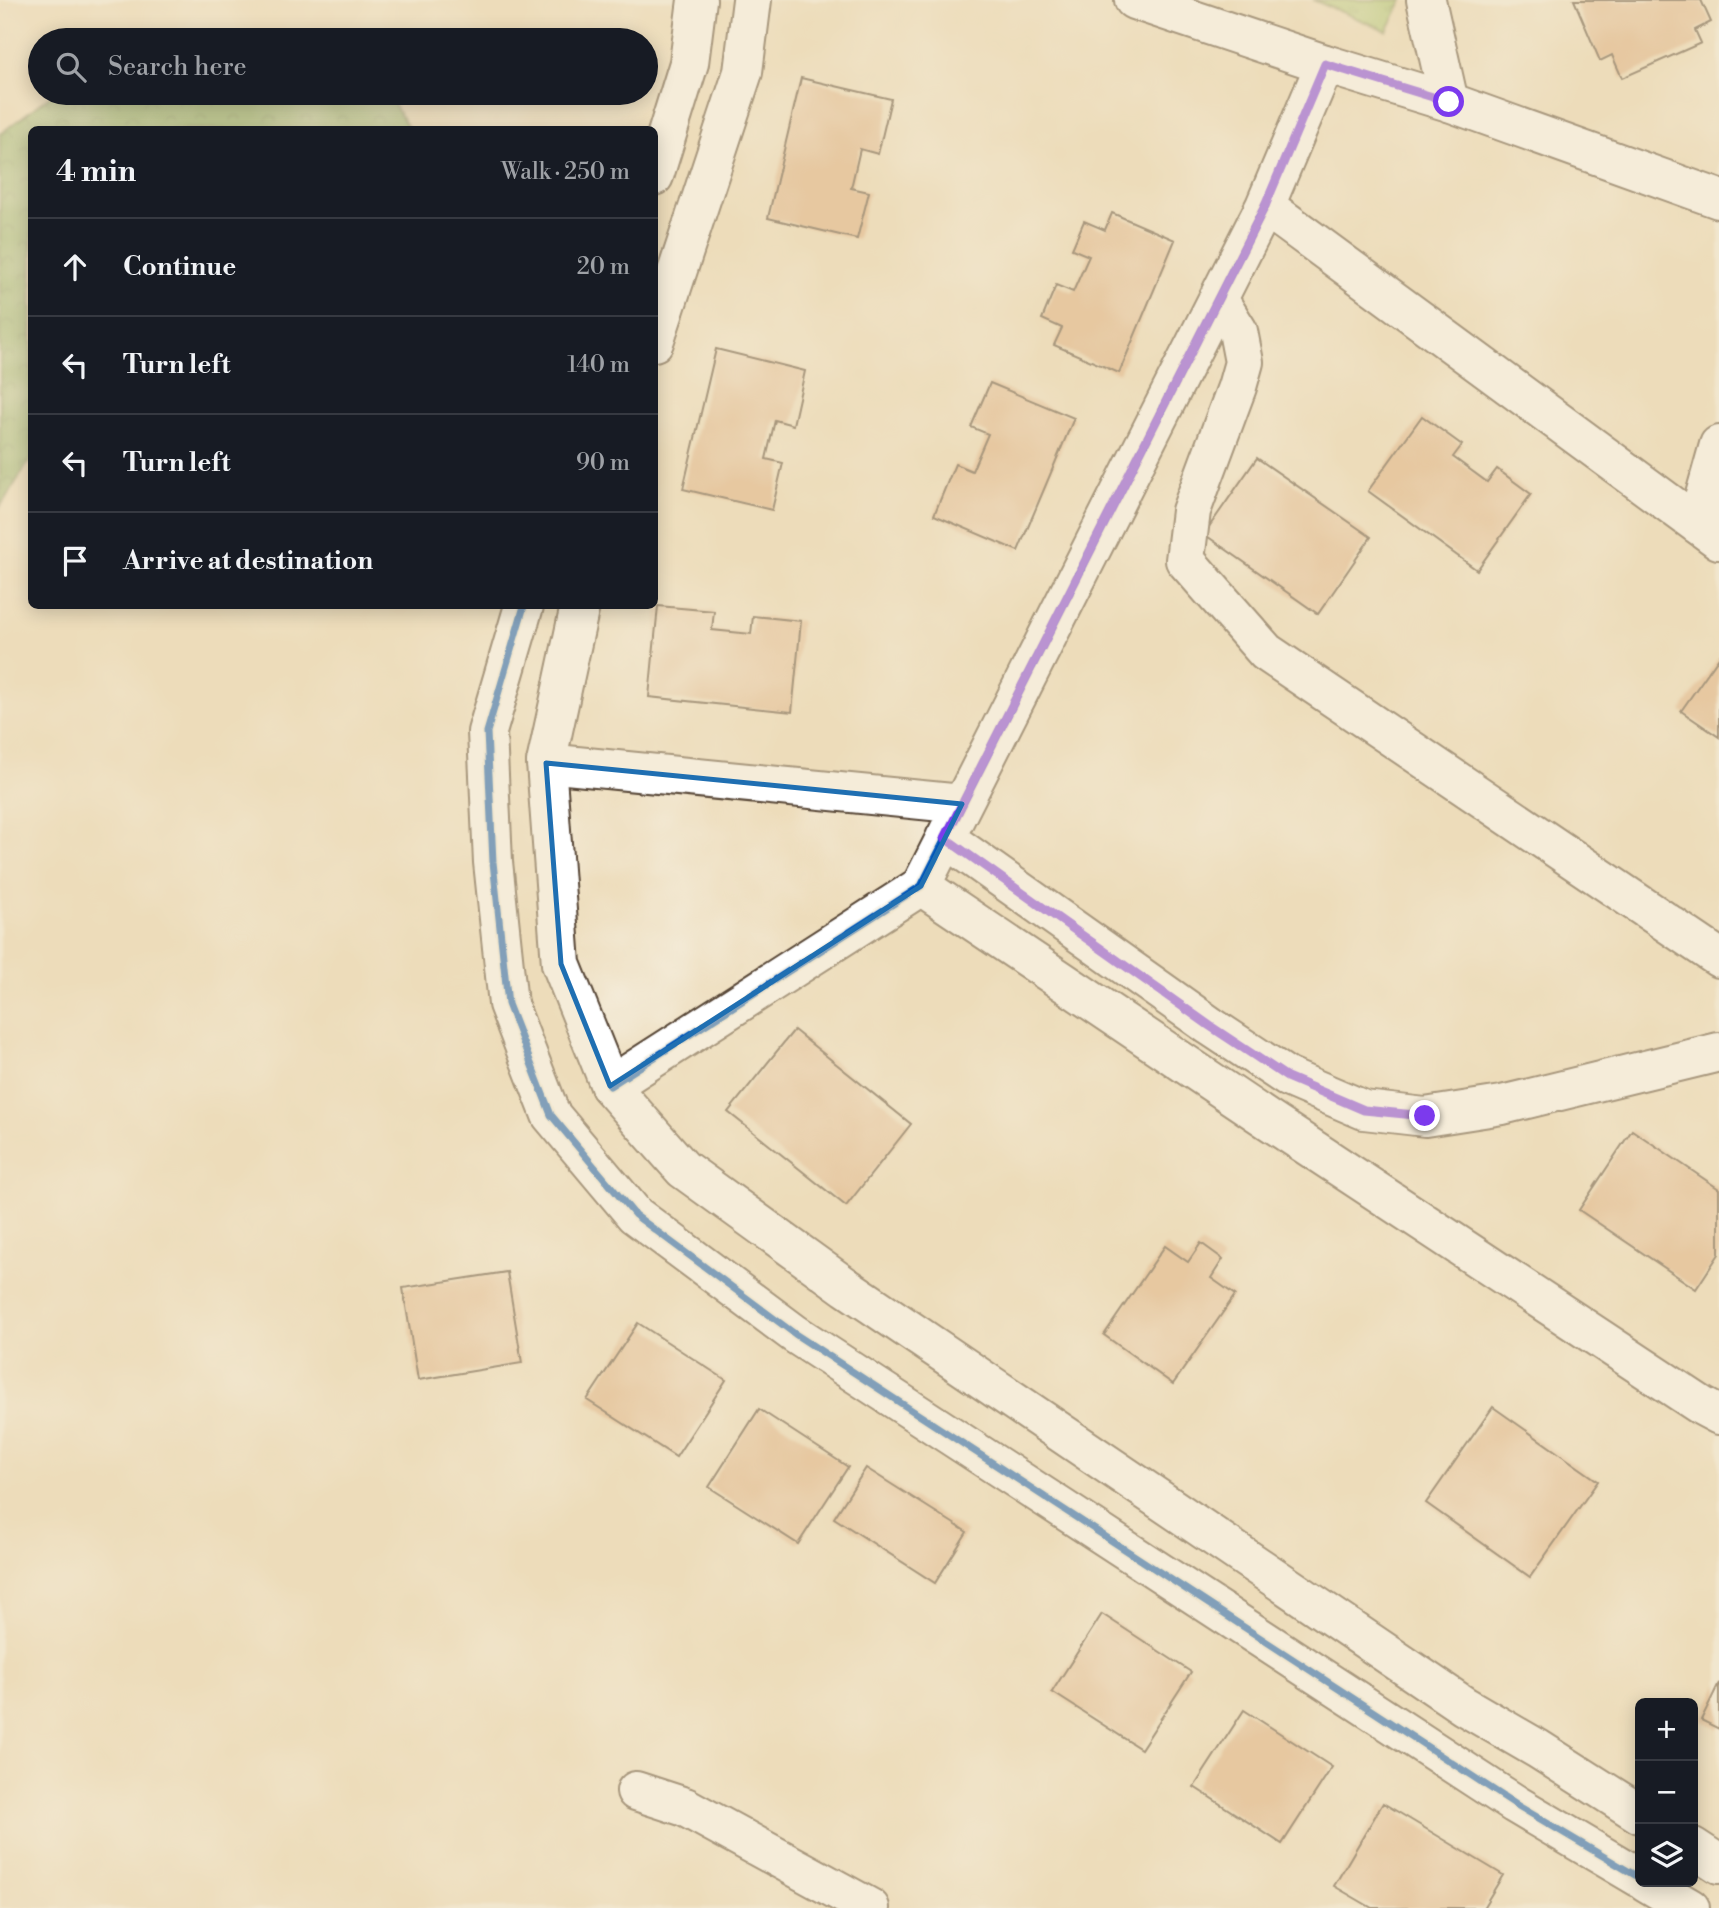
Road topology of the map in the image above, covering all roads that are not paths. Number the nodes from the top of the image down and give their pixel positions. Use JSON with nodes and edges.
{"nodes":[{"id":1,"x":697,"y":0,"type":"edge"},
{"id":2,"x":752,"y":0,"type":"edge"},
{"id":3,"x":1134,"y":0,"type":"edge"},
{"id":4,"x":1426,"y":0,"type":"edge"},
{"id":5,"x":1325,"y":64,"type":"junction"},
{"id":6,"x":1449,"y":102,"type":"junction"},
{"id":7,"x":658,"y":163,"type":"edge"},
{"id":8,"x":1719,"y":199,"type":"edge"},
{"id":9,"x":1265,"y":206,"type":"junction"},
{"id":10,"x":1218,"y":299,"type":"junction"},
{"id":11,"x":658,"y":330,"type":"edge"},
{"id":12,"x":1719,"y":445,"type":"edge"},
{"id":13,"x":1708,"y":532,"type":"edge"},
{"id":14,"x":523,"y":609,"type":"edge"},
{"id":15,"x":579,"y":609,"type":"edge"},
{"id":16,"x":546,"y":763,"type":"junction"},
{"id":17,"x":962,"y":804,"type":"junction"},
{"id":18,"x":945,"y":838,"type":"junction"},
{"id":19,"x":921,"y":886,"type":"junction"},
{"id":20,"x":1719,"y":958,"type":"edge"},
{"id":21,"x":1719,"y":1052,"type":"edge"},
{"id":22,"x":610,"y":1086,"type":"junction"},
{"id":23,"x":1719,"y":1415,"type":"edge"},
{"id":24,"x":636,"y":1791,"type":"dead end"},
{"id":25,"x":1635,"y":1811,"type":"edge"},
{"id":26,"x":1698,"y":1850,"type":"edge"},
{"id":27,"x":1719,"y":1864,"type":"edge"},
{"id":28,"x":1635,"y":1875,"type":"edge"},
{"id":29,"x":1654,"y":1887,"type":"edge"},
{"id":30,"x":870,"y":1908,"type":"edge"},
{"id":31,"x":1690,"y":1908,"type":"edge"}],
"edges":[{"from":1,"to":7,"type":"street"},
{"from":2,"to":11,"type":"street"},
{"from":3,"to":5,"type":"street"},
{"from":4,"to":6,"type":"street"},
{"from":5,"to":6,"type":"street"},
{"from":5,"to":9,"type":"street"},
{"from":6,"to":8,"type":"street"},
{"from":9,"to":10,"type":"street"},
{"from":9,"to":13,"type":"street"},
{"from":10,"to":17,"type":"street"},
{"from":10,"to":20,"type":"street"},
{"from":12,"to":13,"type":"street"},
{"from":14,"to":28,"type":"street"},
{"from":15,"to":16,"type":"street"},
{"from":16,"to":17,"type":"street"},
{"from":16,"to":22,"type":"street"},
{"from":17,"to":18,"type":"street"},
{"from":18,"to":19,"type":"street"},
{"from":18,"to":21,"type":"street"},
{"from":19,"to":22,"type":"street"},
{"from":19,"to":23,"type":"street"},
{"from":22,"to":25,"type":"street"},
{"from":24,"to":30,"type":"street"},
{"from":26,"to":27,"type":"street"},
{"from":29,"to":31,"type":"street"}]}
